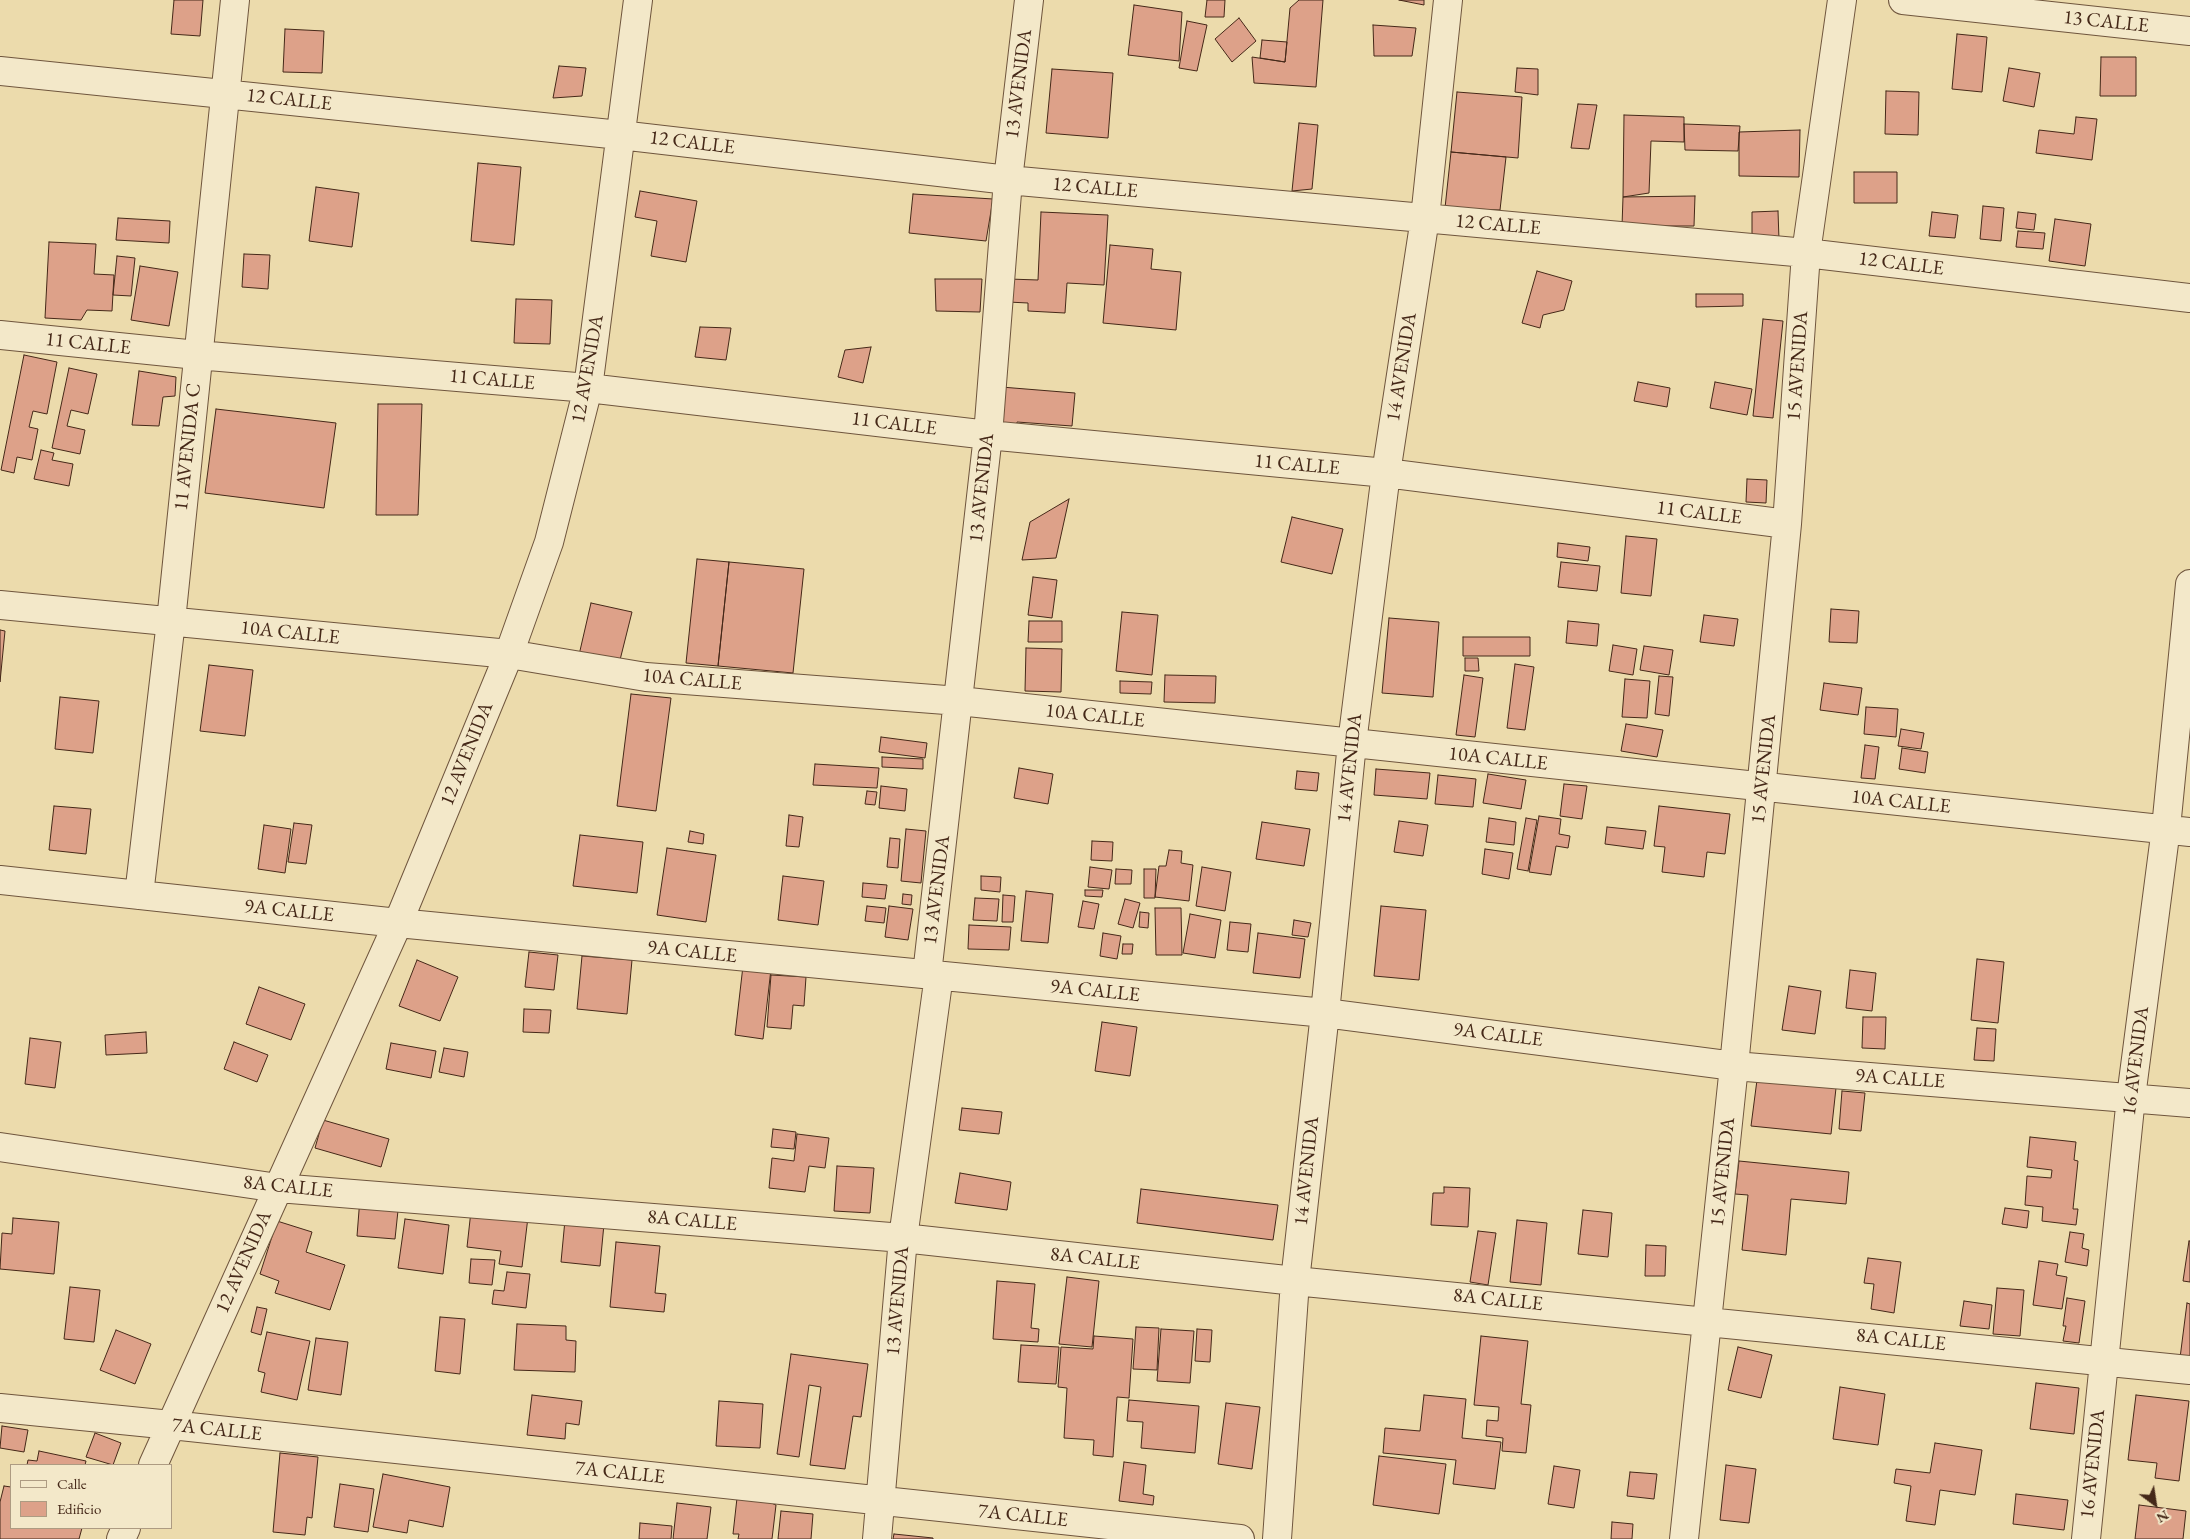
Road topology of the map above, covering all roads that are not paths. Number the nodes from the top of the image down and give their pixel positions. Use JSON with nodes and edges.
{"nodes":[{"id":1,"x":234,"y":0,"type":"edge"},
{"id":2,"x":638,"y":0,"type":"edge"},
{"id":3,"x":1029,"y":0,"type":"edge"},
{"id":4,"x":1448,"y":0,"type":"edge"},
{"id":5,"x":1842,"y":0,"type":"edge"},
{"id":6,"x":1903,"y":0,"type":"edge"},
{"id":7,"x":2190,"y":31,"type":"edge"},
{"id":8,"x":0,"y":70,"type":"edge"},
{"id":9,"x":224,"y":94,"type":"junction"},
{"id":10,"x":620,"y":135,"type":"junction"},
{"id":11,"x":1008,"y":180,"type":"junction"},
{"id":12,"x":1424,"y":218,"type":"junction"},
{"id":13,"x":1806,"y":253,"type":"junction"},
{"id":14,"x":2190,"y":298,"type":"edge"},
{"id":15,"x":0,"y":334,"type":"edge"},
{"id":16,"x":196,"y":355,"type":"junction"},
{"id":17,"x":588,"y":388,"type":"junction"},
{"id":18,"x":988,"y":435,"type":"junction"},
{"id":19,"x":1386,"y":473,"type":"junction"},
{"id":20,"x":1787,"y":524,"type":"junction"},
{"id":21,"x":2190,"y":584,"type":"edge"},
{"id":22,"x":0,"y":605,"type":"edge"},
{"id":23,"x":171,"y":621,"type":"junction"},
{"id":24,"x":509,"y":654,"type":"junction"},
{"id":25,"x":959,"y":701,"type":"junction"},
{"id":26,"x":1352,"y":743,"type":"junction"},
{"id":27,"x":1762,"y":788,"type":"junction"},
{"id":28,"x":2178,"y":830,"type":"edge"},
{"id":29,"x":0,"y":880,"type":"edge"},
{"id":30,"x":139,"y":895,"type":"junction"},
{"id":31,"x":398,"y":923,"type":"junction"},
{"id":32,"x":933,"y":975,"type":"junction"},
{"id":33,"x":1325,"y":1013,"type":"junction"},
{"id":34,"x":1734,"y":1066,"type":"junction"},
{"id":35,"x":2131,"y":1097,"type":"junction"},
{"id":36,"x":2190,"y":1103,"type":"edge"},
{"id":37,"x":0,"y":1147,"type":"edge"},
{"id":38,"x":278,"y":1188,"type":"junction"},
{"id":39,"x":903,"y":1238,"type":"junction"},
{"id":40,"x":1295,"y":1280,"type":"junction"},
{"id":41,"x":1707,"y":1320,"type":"junction"},
{"id":42,"x":2104,"y":1361,"type":"junction"},
{"id":43,"x":2190,"y":1370,"type":"edge"},
{"id":44,"x":0,"y":1408,"type":"edge"},
{"id":45,"x":171,"y":1425,"type":"junction"},
{"id":46,"x":154,"y":1464,"type":"edge"},
{"id":47,"x":881,"y":1501,"type":"junction"},
{"id":48,"x":877,"y":1539,"type":"edge"},
{"id":49,"x":1240,"y":1539,"type":"edge"},
{"id":50,"x":1277,"y":1539,"type":"edge"},
{"id":51,"x":1684,"y":1539,"type":"edge"},
{"id":52,"x":2086,"y":1539,"type":"edge"}],
"edges":[{"from":1,"to":9,"type":"street","name":"11 AVENIDA C"},
{"from":2,"to":10,"type":"street","name":"12 AVENIDA"},
{"from":3,"to":11,"type":"street","name":"13 AVENIDA"},
{"from":4,"to":12,"type":"street","name":"14 AVENIDA"},
{"from":5,"to":13,"type":"street","name":"15 AVENIDA"},
{"from":6,"to":7,"type":"street","name":"13 CALLE"},
{"from":8,"to":9,"type":"street","name":"12 CALLE"},
{"from":9,"to":10,"type":"street","name":"12 CALLE"},
{"from":9,"to":16,"type":"street","name":"11 AVENIDA C"},
{"from":10,"to":11,"type":"street","name":"12 CALLE"},
{"from":10,"to":17,"type":"street","name":"12 AVENIDA"},
{"from":11,"to":12,"type":"street","name":"12 CALLE"},
{"from":11,"to":18,"type":"street","name":"13 AVENIDA"},
{"from":12,"to":13,"type":"street","name":"12 CALLE"},
{"from":12,"to":19,"type":"street","name":"14 AVENIDA"},
{"from":13,"to":14,"type":"street","name":"12 CALLE"},
{"from":13,"to":20,"type":"street","name":"15 AVENIDA"},
{"from":15,"to":16,"type":"street","name":"11 CALLE"},
{"from":16,"to":17,"type":"street","name":"11 CALLE"},
{"from":16,"to":23,"type":"street","name":"11 AVENIDA C"},
{"from":17,"to":18,"type":"street","name":"11 CALLE"},
{"from":17,"to":24,"type":"street","name":"12 AVENIDA"},
{"from":18,"to":19,"type":"street","name":"11 CALLE"},
{"from":18,"to":25,"type":"street","name":"13 AVENIDA"},
{"from":19,"to":20,"type":"street","name":"11 CALLE"},
{"from":19,"to":26,"type":"street","name":"14 AVENIDA"},
{"from":20,"to":27,"type":"street","name":"15 AVENIDA"},
{"from":21,"to":28,"type":"street","name":"16 AVENIDA"},
{"from":22,"to":23,"type":"street","name":"10A CALLE"},
{"from":23,"to":24,"type":"street","name":"10A CALLE"},
{"from":23,"to":30,"type":"street","name":"11 AVENIDA C"},
{"from":24,"to":25,"type":"street","name":"10A CALLE"},
{"from":24,"to":31,"type":"street","name":"12 AVENIDA"},
{"from":25,"to":26,"type":"street","name":"10A CALLE"},
{"from":25,"to":32,"type":"street","name":"13 AVENIDA"},
{"from":26,"to":27,"type":"street","name":"10A CALLE"},
{"from":26,"to":33,"type":"street","name":"14 AVENIDA"},
{"from":27,"to":28,"type":"street","name":"10A CALLE"},
{"from":27,"to":34,"type":"street","name":"15 AVENIDA"},
{"from":28,"to":35,"type":"street","name":"16 AVENIDA"},
{"from":29,"to":30,"type":"street","name":"9A CALLE"},
{"from":30,"to":31,"type":"street","name":"9A CALLE"},
{"from":31,"to":32,"type":"street","name":"9A CALLE"},
{"from":31,"to":38,"type":"street","name":"12 AVENIDA"},
{"from":32,"to":33,"type":"street","name":"9A CALLE"},
{"from":32,"to":39,"type":"street","name":"13 AVENIDA"},
{"from":33,"to":34,"type":"street","name":"9A CALLE"},
{"from":33,"to":40,"type":"street","name":"14 AVENIDA"},
{"from":34,"to":35,"type":"street","name":"9A CALLE"},
{"from":34,"to":41,"type":"street","name":"15 AVENIDA"},
{"from":35,"to":36,"type":"street","name":"9A CALLE"},
{"from":35,"to":42,"type":"street","name":"16 AVENIDA"},
{"from":37,"to":38,"type":"street","name":"8A CALLE"},
{"from":38,"to":39,"type":"street","name":"8A CALLE"},
{"from":38,"to":45,"type":"street","name":"12 AVENIDA"},
{"from":39,"to":40,"type":"street","name":"8A CALLE"},
{"from":39,"to":47,"type":"street","name":"13 AVENIDA"},
{"from":40,"to":41,"type":"street","name":"8A CALLE"},
{"from":40,"to":50,"type":"street","name":"14 AVENIDA"},
{"from":41,"to":42,"type":"street","name":"8A CALLE"},
{"from":41,"to":51,"type":"street","name":"15 AVENIDA"},
{"from":42,"to":43,"type":"street","name":"8A CALLE"},
{"from":42,"to":52,"type":"street","name":"16 AVENIDA"},
{"from":44,"to":45,"type":"street","name":"7A CALLE"},
{"from":45,"to":46,"type":"street","name":"12 AVENIDA"},
{"from":45,"to":47,"type":"street","name":"7A CALLE"},
{"from":47,"to":48,"type":"street","name":"13 AVENIDA"},
{"from":47,"to":49,"type":"street","name":"7A CALLE"}]}
